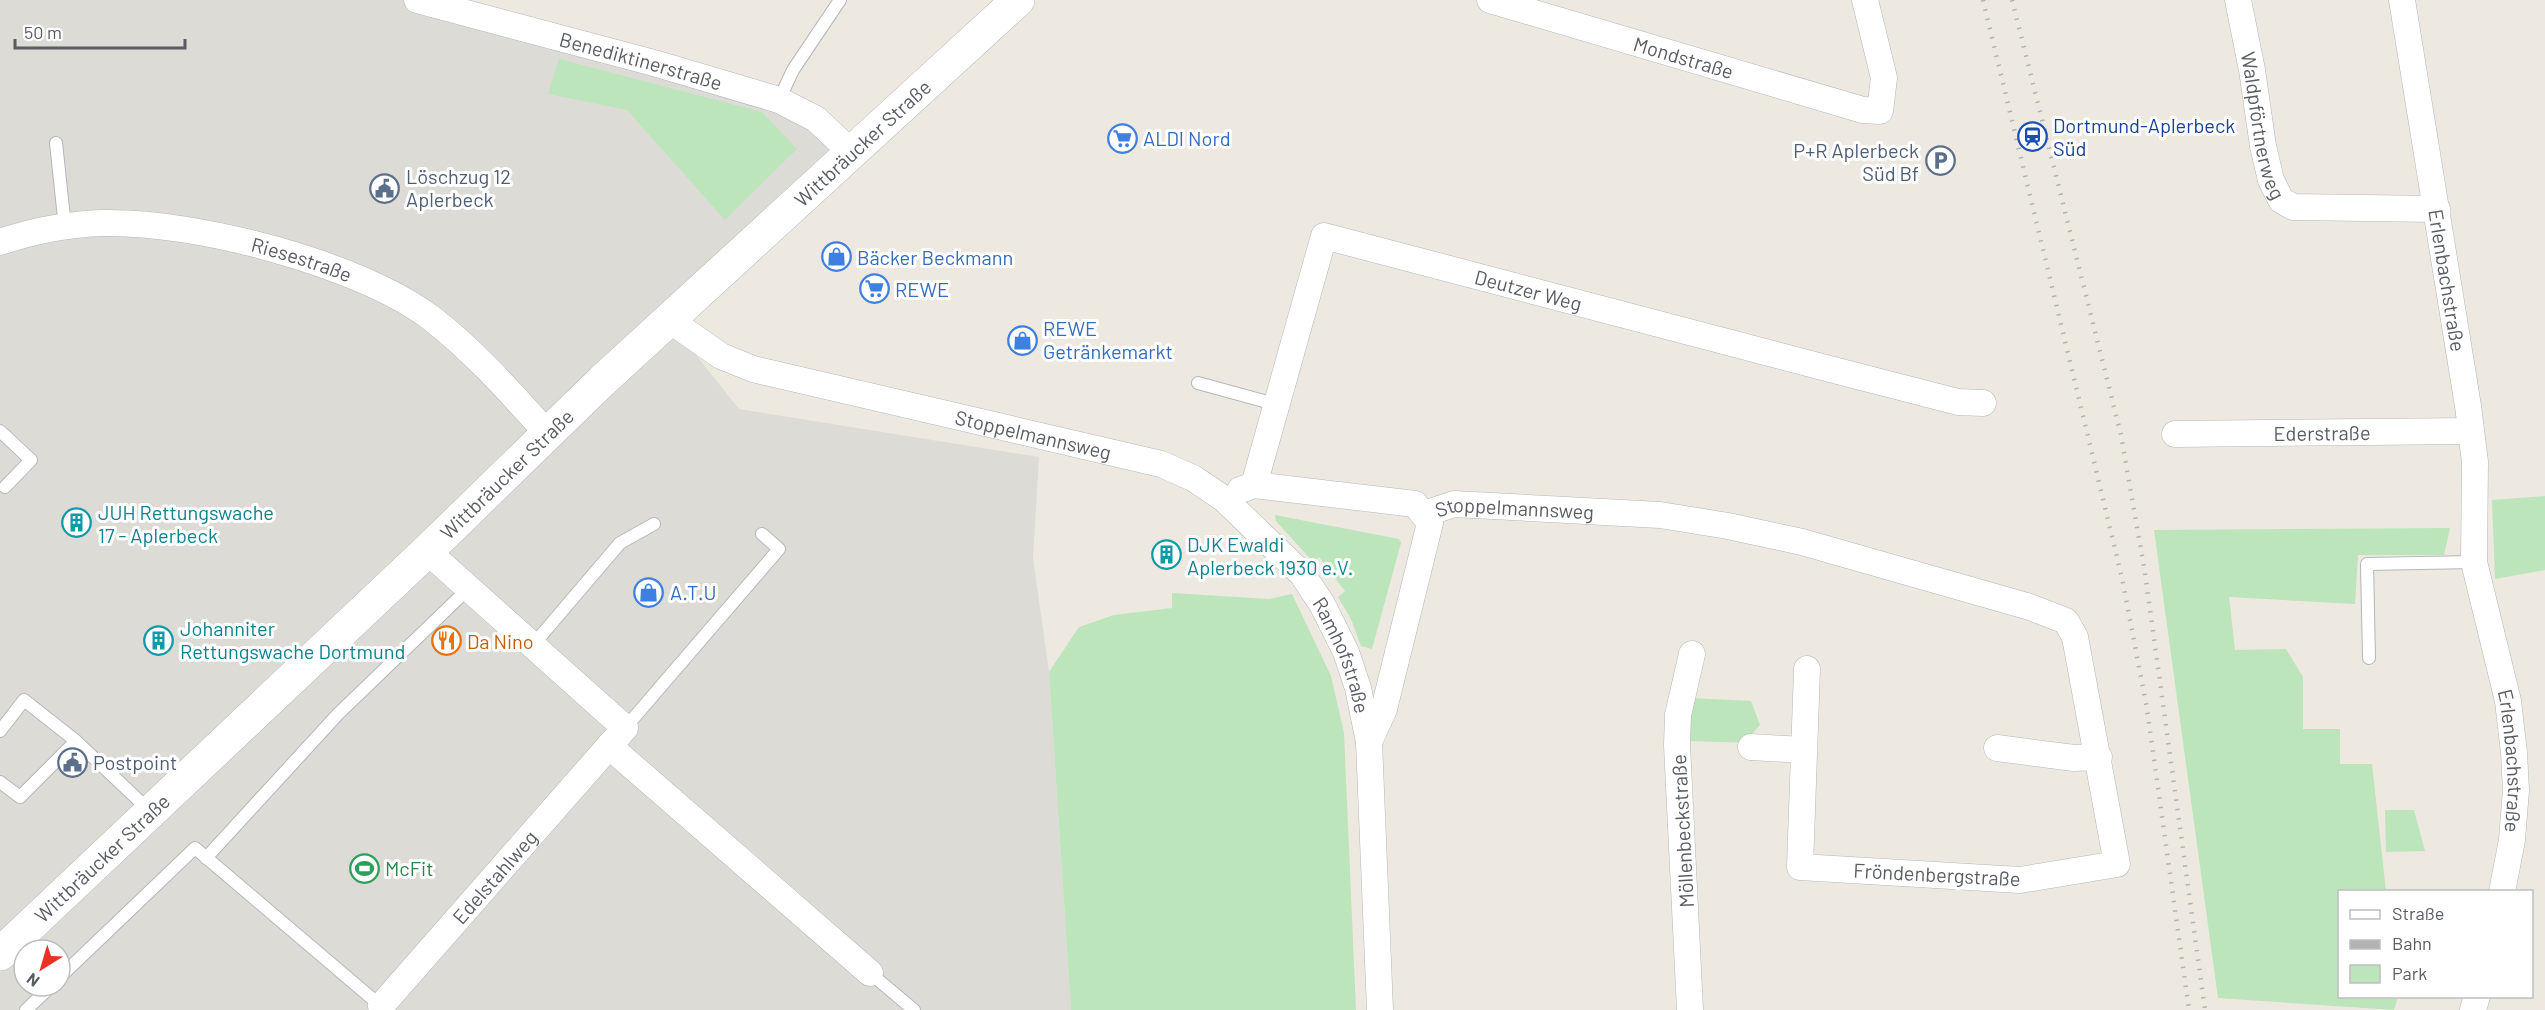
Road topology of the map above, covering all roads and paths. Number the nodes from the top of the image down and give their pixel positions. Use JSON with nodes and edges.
{"nodes":[{"id":1,"x":417,"y":0,"type":"edge"},
{"id":2,"x":840,"y":0,"type":"edge"},
{"id":3,"x":1018,"y":0,"type":"edge"},
{"id":4,"x":1490,"y":0,"type":"edge"},
{"id":5,"x":1864,"y":0,"type":"edge"},
{"id":6,"x":2238,"y":0,"type":"edge"},
{"id":7,"x":2402,"y":0,"type":"edge"},
{"id":8,"x":472,"y":7,"type":"edge"},
{"id":9,"x":779,"y":100,"type":"junction"},
{"id":10,"x":56,"y":143,"type":"dead end"},
{"id":11,"x":851,"y":152,"type":"junction"},
{"id":12,"x":2437,"y":209,"type":"junction"},
{"id":13,"x":65,"y":226,"type":"junction"},
{"id":14,"x":0,"y":242,"type":"edge"},
{"id":15,"x":668,"y":320,"type":"junction"},
{"id":16,"x":1198,"y":383,"type":"dead end"},
{"id":17,"x":1983,"y":403,"type":"dead end"},
{"id":18,"x":1275,"y":404,"type":"junction"},
{"id":19,"x":0,"y":431,"type":"edge"},
{"id":20,"x":2470,"y":431,"type":"junction"},
{"id":21,"x":547,"y":433,"type":"junction"},
{"id":22,"x":2175,"y":434,"type":"dead end"},
{"id":23,"x":1254,"y":485,"type":"junction"},
{"id":24,"x":5,"y":487,"type":"dead end"},
{"id":25,"x":1224,"y":499,"type":"junction"},
{"id":26,"x":1424,"y":514,"type":"junction"},
{"id":27,"x":654,"y":524,"type":"dead end"},
{"id":28,"x":762,"y":534,"type":"dead end"},
{"id":29,"x":427,"y":551,"type":"junction"},
{"id":30,"x":2474,"y":562,"type":"junction"},
{"id":31,"x":469,"y":588,"type":"junction"},
{"id":32,"x":2066,"y":621,"type":"joint"},
{"id":33,"x":533,"y":645,"type":"junction"},
{"id":34,"x":1692,"y":654,"type":"dead end"},
{"id":35,"x":2369,"y":658,"type":"dead end"},
{"id":36,"x":1807,"y":669,"type":"dead end"},
{"id":37,"x":0,"y":731,"type":"edge"},
{"id":38,"x":617,"y":737,"type":"junction"},
{"id":39,"x":76,"y":741,"type":"junction"},
{"id":40,"x":1369,"y":742,"type":"junction"},
{"id":41,"x":1751,"y":747,"type":"dead end"},
{"id":42,"x":1996,"y":748,"type":"dead end"},
{"id":43,"x":1802,"y":750,"type":"junction"},
{"id":44,"x":2099,"y":757,"type":"junction"},
{"id":45,"x":0,"y":782,"type":"edge"},
{"id":46,"x":152,"y":812,"type":"junction"},
{"id":47,"x":206,"y":858,"type":"junction"},
{"id":48,"x":2502,"y":890,"type":"edge"},
{"id":49,"x":0,"y":954,"type":"edge"},
{"id":50,"x":72,"y":966,"type":"edge"},
{"id":51,"x":870,"y":973,"type":"joint"},
{"id":52,"x":38,"y":998,"type":"edge"},
{"id":53,"x":381,"y":1009,"type":"edge"},
{"id":54,"x":26,"y":1010,"type":"edge"},
{"id":55,"x":914,"y":1010,"type":"edge"},
{"id":56,"x":1380,"y":1010,"type":"edge"},
{"id":57,"x":1690,"y":1010,"type":"edge"}],
"edges":[{"from":1,"to":8,"type":"street","name":"Benediktinerstraße"},
{"from":2,"to":9,"type":"lane"},
{"from":3,"to":11,"type":"main road","name":"Wittbräucker Straße"},
{"from":4,"to":5,"type":"street","name":"Mondstraße"},
{"from":6,"to":12,"type":"street","name":"Waldpförtnerweg"},
{"from":7,"to":12,"type":"street","name":"Erlenbachstraße"},
{"from":8,"to":9,"type":"street","name":"Benediktinerstraße"},
{"from":9,"to":11,"type":"street","name":"Benediktinerstraße"},
{"from":10,"to":13,"type":"lane"},
{"from":11,"to":15,"type":"main road","name":"Wittbräucker Straße"},
{"from":12,"to":20,"type":"street","name":"Erlenbachstraße"},
{"from":13,"to":14,"type":"street","name":"Riesestraße"},
{"from":13,"to":21,"type":"street","name":"Riesestraße"},
{"from":15,"to":21,"type":"main road","name":"Wittbräucker Straße"},
{"from":15,"to":25,"type":"street","name":"Stoppelmannsweg"},
{"from":16,"to":18,"type":"lane"},
{"from":17,"to":18,"type":"street","name":"Deutzer Weg"},
{"from":18,"to":23,"type":"street","name":"Deutzer Weg"},
{"from":19,"to":24,"type":"lane"},
{"from":20,"to":22,"type":"street","name":"Ederstraße"},
{"from":20,"to":30,"type":"street","name":"Erlenbachstraße"},
{"from":21,"to":29,"type":"main road","name":"Wittbräucker Straße"},
{"from":23,"to":25,"type":"street"},
{"from":23,"to":26,"type":"street","name":"Stoppelmannsweg"},
{"from":25,"to":40,"type":"street","name":"Ramhofstraße"},
{"from":26,"to":32,"type":"street","name":"Stoppelmannsweg"},
{"from":26,"to":40,"type":"street","name":"Ramhofstraße"},
{"from":27,"to":33,"type":"lane"},
{"from":28,"to":38,"type":"lane","name":"Edelstahlweg"},
{"from":29,"to":31,"type":"street"},
{"from":29,"to":46,"type":"main road","name":"Wittbräucker Straße"},
{"from":30,"to":35,"type":"lane"},
{"from":30,"to":48,"type":"street","name":"Erlenbachstraße"},
{"from":31,"to":33,"type":"street"},
{"from":31,"to":47,"type":"lane"},
{"from":32,"to":44,"type":"street","name":"Fröndenbergstraße"},
{"from":33,"to":38,"type":"street"},
{"from":34,"to":57,"type":"street","name":"Möllenbeckstraße"},
{"from":36,"to":43,"type":"street","name":"Fröndenbergstraße"},
{"from":37,"to":39,"type":"lane"},
{"from":38,"to":51,"type":"street"},
{"from":38,"to":53,"type":"street","name":"Edelstahlweg"},
{"from":39,"to":45,"type":"lane"},
{"from":39,"to":46,"type":"lane"},
{"from":40,"to":56,"type":"street","name":"Ramhofstraße"},
{"from":41,"to":43,"type":"street"},
{"from":42,"to":44,"type":"street"},
{"from":43,"to":44,"type":"street","name":"Fröndenbergstraße"},
{"from":46,"to":49,"type":"main road","name":"Wittbräucker Straße"},
{"from":47,"to":50,"type":"lane"},
{"from":47,"to":53,"type":"lane"},
{"from":51,"to":55,"type":"lane"},
{"from":52,"to":54,"type":"lane"}]}
